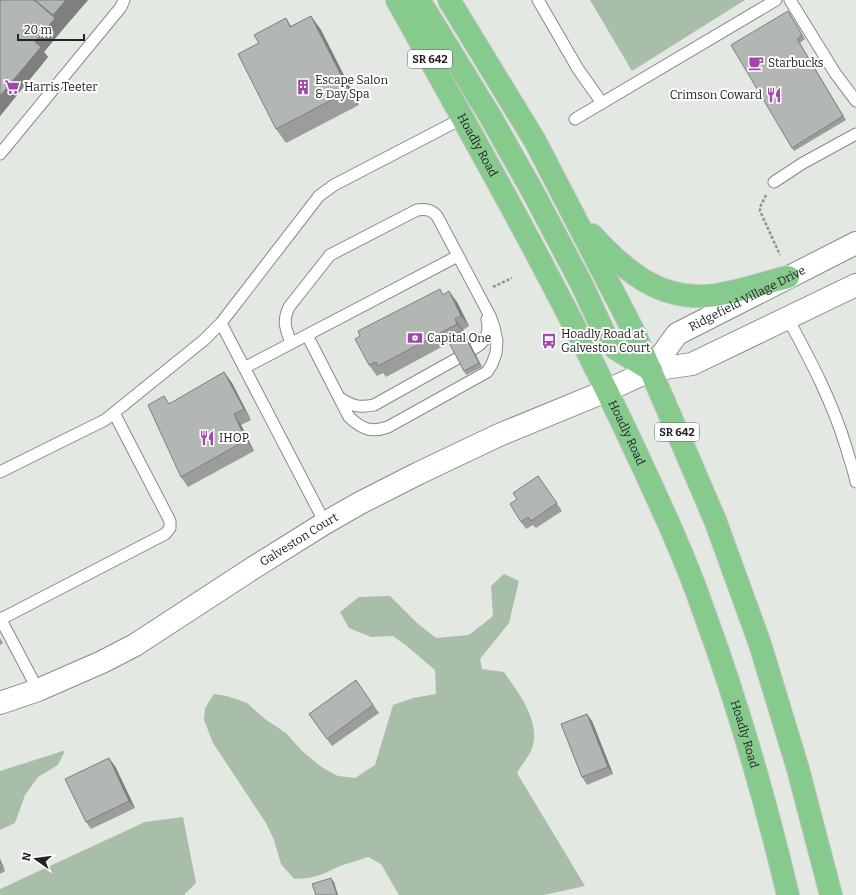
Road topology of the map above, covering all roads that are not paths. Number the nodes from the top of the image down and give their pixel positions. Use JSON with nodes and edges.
{"nodes":[{"id":1,"x":124,"y":0,"type":"edge"},
{"id":2,"x":397,"y":0,"type":"edge"},
{"id":3,"x":419,"y":0,"type":"edge"},
{"id":4,"x":449,"y":0,"type":"edge"},
{"id":5,"x":538,"y":0,"type":"edge"},
{"id":6,"x":776,"y":0,"type":"edge"},
{"id":7,"x":790,"y":0,"type":"edge"},
{"id":8,"x":856,"y":101,"type":"edge"},
{"id":9,"x":602,"y":103,"type":"junction"},
{"id":10,"x":463,"y":118,"type":"junction"},
{"id":11,"x":575,"y":119,"type":"dead end"},
{"id":12,"x":856,"y":134,"type":"edge"},
{"id":13,"x":0,"y":154,"type":"edge"},
{"id":14,"x":774,"y":182,"type":"dead end"},
{"id":15,"x":574,"y":215,"type":"junction"},
{"id":16,"x":856,"y":243,"type":"edge"},
{"id":17,"x":458,"y":256,"type":"junction"},
{"id":18,"x":788,"y":277,"type":"junction"},
{"id":19,"x":856,"y":285,"type":"edge"},
{"id":20,"x":485,"y":307,"type":"junction"},
{"id":21,"x":788,"y":319,"type":"junction"},
{"id":22,"x":221,"y":323,"type":"junction"},
{"id":23,"x":307,"y":335,"type":"junction"},
{"id":24,"x":291,"y":343,"type":"junction"},
{"id":25,"x":473,"y":349,"type":"edge"},
{"id":26,"x":458,"y":358,"type":"edge"},
{"id":27,"x":244,"y":368,"type":"junction"},
{"id":28,"x":650,"y":370,"type":"junction"},
{"id":29,"x":606,"y":391,"type":"junction"},
{"id":30,"x":339,"y":397,"type":"junction"},
{"id":31,"x":114,"y":413,"type":"junction"},
{"id":32,"x":0,"y":472,"type":"edge"},
{"id":33,"x":856,"y":482,"type":"edge"},
{"id":34,"x":326,"y":523,"type":"junction"},
{"id":35,"x":0,"y":618,"type":"edge"},
{"id":36,"x":38,"y":690,"type":"junction"},
{"id":37,"x":0,"y":703,"type":"edge"},
{"id":38,"x":788,"y":895,"type":"edge"},
{"id":39,"x":831,"y":895,"type":"edge"}],
"edges":[{"from":1,"to":13,"type":"lane"},
{"from":2,"to":10,"type":"main road","name":"Hoadly Road","number":"SR 642"},
{"from":3,"to":28,"type":"main road"},
{"from":4,"to":15,"type":"main road","number":"SR 642"},
{"from":5,"to":9,"type":"lane"},
{"from":6,"to":9,"type":"lane"},
{"from":7,"to":8,"type":"lane"},
{"from":9,"to":11,"type":"lane"},
{"from":10,"to":22,"type":"lane"},
{"from":10,"to":29,"type":"main road","name":"Hoadly Road","number":"SR 642"},
{"from":12,"to":14,"type":"lane"},
{"from":15,"to":18,"type":"main road"},
{"from":15,"to":28,"type":"main road","number":"SR 642"},
{"from":16,"to":18,"type":"street","name":"Ridgefield Village Drive"},
{"from":17,"to":20,"type":"lane"},
{"from":17,"to":23,"type":"lane"},
{"from":17,"to":24,"type":"lane"},
{"from":18,"to":28,"type":"street","name":"Ridgefield Village Drive"},
{"from":19,"to":21,"type":"street","name":"Ridgefield Village Drive"},
{"from":20,"to":25,"type":"lane"},
{"from":20,"to":30,"type":"lane"},
{"from":21,"to":28,"type":"street","name":"Ridgefield Village Drive"},
{"from":21,"to":33,"type":"lane"},
{"from":22,"to":27,"type":"lane"},
{"from":22,"to":31,"type":"lane"},
{"from":23,"to":24,"type":"lane"},
{"from":23,"to":30,"type":"lane"},
{"from":24,"to":27,"type":"lane"},
{"from":26,"to":30,"type":"lane"},
{"from":27,"to":34,"type":"lane"},
{"from":28,"to":29,"type":"street","name":"Ridgefield Village Drive"},
{"from":28,"to":39,"type":"main road","number":"SR 642"},
{"from":29,"to":34,"type":"street","name":"Galveston Court"},
{"from":29,"to":38,"type":"main road","name":"Hoadly Road","number":"SR 642"},
{"from":31,"to":32,"type":"lane"},
{"from":31,"to":35,"type":"lane"},
{"from":34,"to":36,"type":"street","name":"Galveston Court"},
{"from":35,"to":36,"type":"lane"},
{"from":36,"to":37,"type":"street","name":"Galveston Court"}]}
